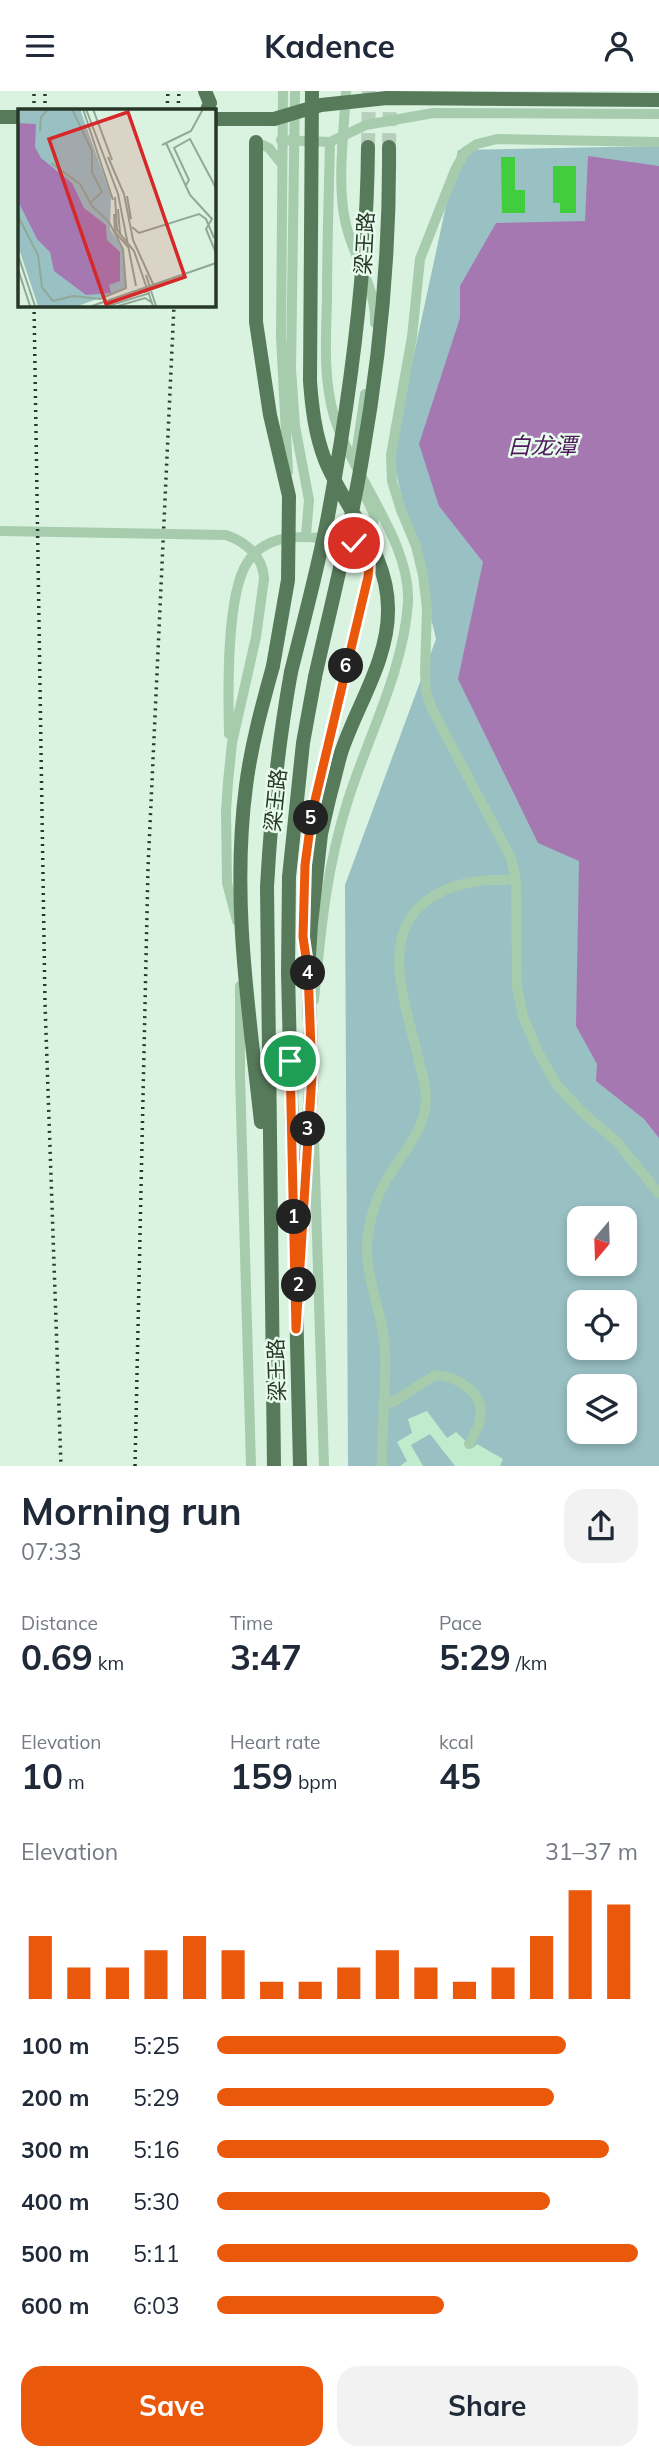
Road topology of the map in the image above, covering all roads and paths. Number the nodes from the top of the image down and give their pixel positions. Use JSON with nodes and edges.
{"nodes":[{"id":1,"x":205,"y":91,"type":"edge"},
{"id":2,"x":283,"y":91,"type":"edge"},
{"id":3,"x":295,"y":91,"type":"edge"},
{"id":4,"x":312,"y":91,"type":"edge"},
{"id":5,"x":346,"y":91,"type":"edge"},
{"id":6,"x":659,"y":100,"type":"edge"},
{"id":7,"x":207,"y":109,"type":"edge"},
{"id":8,"x":659,"y":114,"type":"edge"},
{"id":9,"x":0,"y":117,"type":"edge"},
{"id":10,"x":18,"y":117,"type":"edge"},
{"id":11,"x":215,"y":120,"type":"edge"},
{"id":12,"x":255,"y":120,"type":"junction"},
{"id":13,"x":281,"y":140,"type":"junction"},
{"id":14,"x":256,"y":142,"type":"junction"},
{"id":15,"x":330,"y":142,"type":"junction"},
{"id":16,"x":659,"y":142,"type":"edge"},
{"id":17,"x":368,"y":147,"type":"tunnel mouth"},
{"id":18,"x":389,"y":147,"type":"tunnel mouth"},
{"id":19,"x":293,"y":199,"type":"junction"},
{"id":20,"x":289,"y":496,"type":"junction"},
{"id":21,"x":0,"y":531,"type":"edge"},
{"id":22,"x":306,"y":535,"type":"junction"},
{"id":23,"x":370,"y":562,"type":"junction"},
{"id":24,"x":230,"y":762,"type":"junction"},
{"id":25,"x":516,"y":880,"type":"junction"},
{"id":26,"x":240,"y":931,"type":"junction"},
{"id":27,"x":308,"y":971,"type":"junction"},
{"id":28,"x":312,"y":1075,"type":"junction"},
{"id":29,"x":659,"y":1193,"type":"edge"},
{"id":30,"x":270,"y":1206,"type":"junction"},
{"id":31,"x":296,"y":1329,"type":"junction"},
{"id":32,"x":383,"y":1403,"type":"junction"},
{"id":33,"x":469,"y":1444,"type":"dead end"},
{"id":34,"x":251,"y":1466,"type":"edge"},
{"id":35,"x":274,"y":1466,"type":"edge"},
{"id":36,"x":300,"y":1466,"type":"edge"},
{"id":37,"x":324,"y":1466,"type":"edge"},
{"id":38,"x":382,"y":1466,"type":"edge"}],
"edges":[{"from":1,"to":7,"type":"main road"},
{"from":2,"to":13,"type":"street"},
{"from":3,"to":19,"type":"street"},
{"from":4,"to":27,"type":"main road","bridge":true},
{"from":5,"to":23,"type":"street"},
{"from":6,"to":12,"type":"main road","bridge":true},
{"from":8,"to":15,"type":"street","bridge":true},
{"from":9,"to":10,"type":"main road"},
{"from":11,"to":12,"type":"main road"},
{"from":12,"to":14,"type":"main road","name":"梁王路"},
{"from":13,"to":15,"type":"street","bridge":true},
{"from":13,"to":20,"type":"street","bridge":true},
{"from":14,"to":19,"type":"street"},
{"from":14,"to":20,"type":"main road","name":"梁王路","bridge":true},
{"from":15,"to":28,"type":"street","bridge":true},
{"from":16,"to":25,"type":"street"},
{"from":17,"to":30,"type":"main road","name":"梁王路","bridge":true},
{"from":18,"to":31,"type":"main road","name":"梁王路","bridge":true},
{"from":19,"to":22,"type":"street"},
{"from":20,"to":26,"type":"main road","name":"梁王路","bridge":true},
{"from":21,"to":24,"type":"street","bridge":true},
{"from":22,"to":23,"type":"street"},
{"from":22,"to":24,"type":"street"},
{"from":23,"to":27,"type":"street"},
{"from":24,"to":26,"type":"street"},
{"from":25,"to":29,"type":"street"},
{"from":25,"to":32,"type":"street"},
{"from":26,"to":30,"type":"main road","name":"梁王路"},
{"from":26,"to":34,"type":"street"},
{"from":27,"to":28,"type":"main road"},
{"from":28,"to":31,"type":"main road"},
{"from":28,"to":37,"type":"street"},
{"from":30,"to":35,"type":"main road","name":"梁王路"},
{"from":31,"to":36,"type":"main road","name":"梁王路"},
{"from":32,"to":33,"type":"street"},
{"from":32,"to":38,"type":"street"}]}
